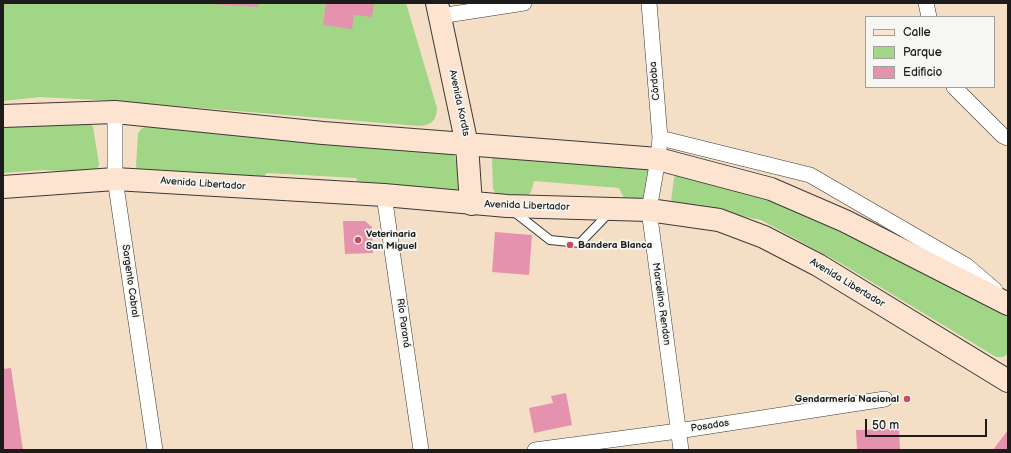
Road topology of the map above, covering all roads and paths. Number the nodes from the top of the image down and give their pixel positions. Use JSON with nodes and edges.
{"nodes":[{"id":1,"x":524,"y":3,"type":"edge"},
{"id":2,"x":649,"y":3,"type":"edge"},
{"id":3,"x":926,"y":3,"type":"edge"},
{"id":4,"x":438,"y":9,"type":"edge"},
{"id":5,"x":929,"y":16,"type":"edge"},
{"id":6,"x":955,"y":88,"type":"edge"},
{"id":7,"x":115,"y":112,"type":"junction"},
{"id":8,"x":3,"y":116,"type":"edge"},
{"id":9,"x":1008,"y":138,"type":"edge"},
{"id":10,"x":467,"y":144,"type":"junction"},
{"id":11,"x":659,"y":149,"type":"junction"},
{"id":12,"x":115,"y":179,"type":"junction"},
{"id":13,"x":3,"y":187,"type":"edge"},
{"id":14,"x":384,"y":195,"type":"junction"},
{"id":15,"x":471,"y":204,"type":"junction"},
{"id":16,"x":507,"y":206,"type":"junction"},
{"id":17,"x":614,"y":208,"type":"junction"},
{"id":18,"x":649,"y":210,"type":"junction"},
{"id":19,"x":1008,"y":303,"type":"edge"},
{"id":20,"x":1008,"y":381,"type":"edge"},
{"id":21,"x":885,"y":399,"type":"dead end"},
{"id":22,"x":678,"y":431,"type":"junction"},
{"id":23,"x":155,"y":450,"type":"edge"},
{"id":24,"x":421,"y":450,"type":"edge"},
{"id":25,"x":535,"y":450,"type":"edge"},
{"id":26,"x":681,"y":450,"type":"edge"}],
"edges":[{"from":1,"to":4,"type":"street"},
{"from":2,"to":11,"type":"street","name":"Córdoba"},
{"from":3,"to":5,"type":"street"},
{"from":4,"to":10,"type":"main road","name":"Avenida Kordts"},
{"from":6,"to":9,"type":"street"},
{"from":7,"to":8,"type":"main road"},
{"from":7,"to":10,"type":"main road"},
{"from":7,"to":12,"type":"street","name":"Sargento Cabral"},
{"from":10,"to":11,"type":"main road"},
{"from":10,"to":15,"type":"main road","name":"Avenida Kordts"},
{"from":11,"to":18,"type":"street","name":"Marcelino Rendon"},
{"from":11,"to":19,"type":"main road"},
{"from":12,"to":13,"type":"main road","name":"Avenida Libertador"},
{"from":12,"to":14,"type":"main road","name":"Avenida Libertador"},
{"from":12,"to":23,"type":"street","name":"Sargento Cabral"},
{"from":14,"to":15,"type":"main road","name":"Avenida Libertador"},
{"from":14,"to":24,"type":"street","name":"Río Paraná"},
{"from":15,"to":16,"type":"main road","name":"Avenida Libertador"},
{"from":16,"to":17,"type":"main road","name":"Avenida Libertador"},
{"from":16,"to":17,"type":"lane"},
{"from":17,"to":18,"type":"main road","name":"Avenida Libertador"},
{"from":18,"to":20,"type":"main road","name":"Avenida Libertador"},
{"from":18,"to":22,"type":"street","name":"Marcelino Rendon"},
{"from":21,"to":22,"type":"street","name":"Posadas"},
{"from":22,"to":25,"type":"street","name":"Posadas"},
{"from":22,"to":26,"type":"street","name":"Marcelino Rendon"}]}
